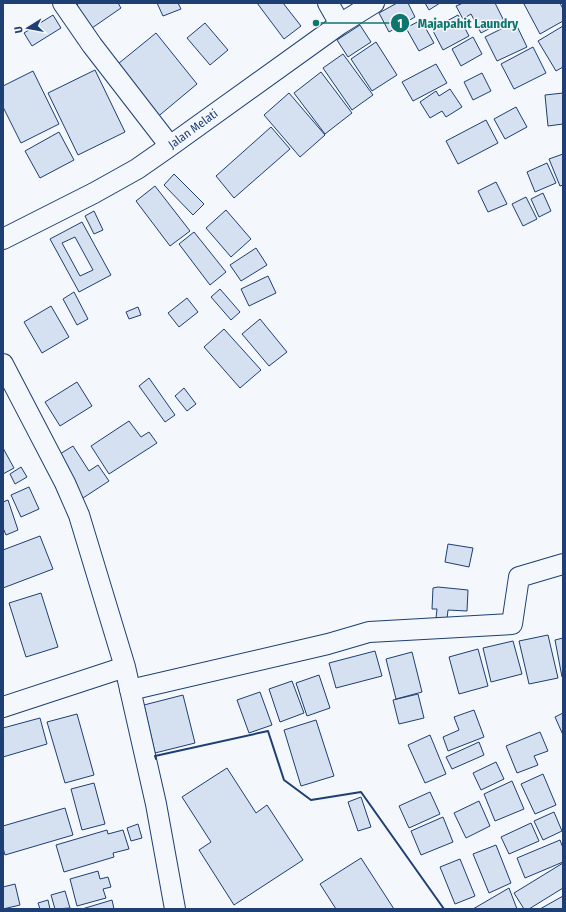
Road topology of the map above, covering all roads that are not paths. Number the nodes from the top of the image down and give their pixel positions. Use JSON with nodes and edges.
{"nodes":[{"id":1,"x":63,"y":3,"type":"edge"},
{"id":2,"x":328,"y":3,"type":"edge"},
{"id":3,"x":374,"y":3,"type":"edge"},
{"id":4,"x":340,"y":24,"type":"junction"},
{"id":5,"x":170,"y":146,"type":"junction"},
{"id":6,"x":3,"y":239,"type":"edge"},
{"id":7,"x":3,"y":364,"type":"edge"},
{"id":8,"x":563,"y":564,"type":"edge"},
{"id":9,"x":125,"y":668,"type":"junction"},
{"id":10,"x":130,"y":690,"type":"junction"},
{"id":11,"x":3,"y":707,"type":"edge"},
{"id":12,"x":175,"y":909,"type":"edge"}],
"edges":[{"from":1,"to":5,"type":"street"},
{"from":2,"to":4,"type":"street"},
{"from":3,"to":4,"type":"street","name":"Jalan Melati"},
{"from":4,"to":5,"type":"street","name":"Jalan Melati"},
{"from":5,"to":6,"type":"street","name":"Jalan Melati"},
{"from":7,"to":9,"type":"street"},
{"from":8,"to":10,"type":"street"},
{"from":9,"to":10,"type":"street"},
{"from":9,"to":11,"type":"street"},
{"from":10,"to":12,"type":"street"}]}
